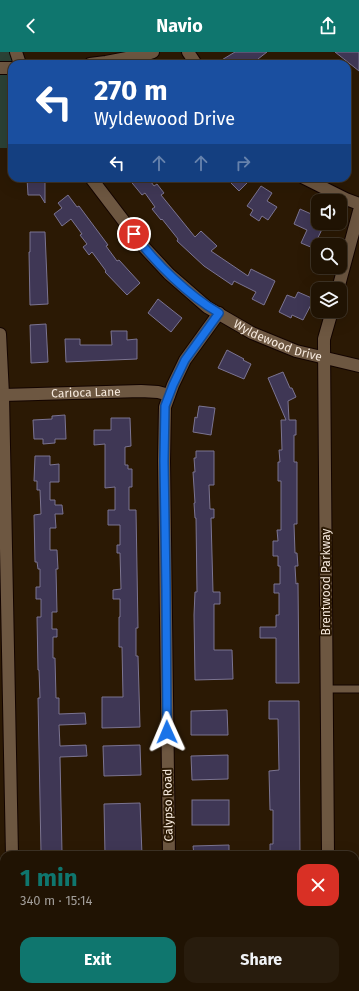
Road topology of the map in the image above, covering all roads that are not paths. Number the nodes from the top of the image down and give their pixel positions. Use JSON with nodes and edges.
{"nodes":[{"id":1,"x":153,"y":52,"type":"edge"},
{"id":2,"x":116,"y":60,"type":"edge"},
{"id":3,"x":94,"y":182,"type":"edge"},
{"id":4,"x":312,"y":182,"type":"edge"},
{"id":5,"x":359,"y":204,"type":"edge"},
{"id":6,"x":359,"y":211,"type":"edge"},
{"id":7,"x":340,"y":282,"type":"edge"},
{"id":8,"x":219,"y":313,"type":"junction"},
{"id":9,"x":330,"y":318,"type":"edge"},
{"id":10,"x":0,"y":334,"type":"edge"},
{"id":11,"x":324,"y":358,"type":"junction"},
{"id":12,"x":359,"y":366,"type":"edge"},
{"id":13,"x":1,"y":368,"type":"edge"},
{"id":14,"x":3,"y":395,"type":"junction"},
{"id":15,"x":169,"y":395,"type":"junction"},
{"id":16,"x":326,"y":689,"type":"junction"},
{"id":17,"x":359,"y":690,"type":"edge"},
{"id":18,"x":12,"y":851,"type":"edge"},
{"id":19,"x":169,"y":851,"type":"edge"},
{"id":20,"x":328,"y":851,"type":"edge"}],
"edges":[{"from":1,"to":2,"type":"street"},
{"from":3,"to":8,"type":"street","name":"Wyldewood Drive"},
{"from":4,"to":5,"type":"street"},
{"from":6,"to":7,"type":"street"},
{"from":8,"to":11,"type":"street","name":"Wyldewood Drive"},
{"from":8,"to":15,"type":"street","name":"Calypso Road"},
{"from":9,"to":11,"type":"street","name":"Brentwood Parkway"},
{"from":10,"to":13,"type":"street"},
{"from":11,"to":12,"type":"street","name":"Wyldewood Drive"},
{"from":11,"to":16,"type":"street","name":"Brentwood Parkway"},
{"from":13,"to":14,"type":"street"},
{"from":14,"to":15,"type":"street","name":"Carioca Lane"},
{"from":14,"to":18,"type":"street"},
{"from":15,"to":19,"type":"street","name":"Calypso Road"},
{"from":16,"to":17,"type":"lane"},
{"from":16,"to":20,"type":"street","name":"Brentwood Parkway"}]}
